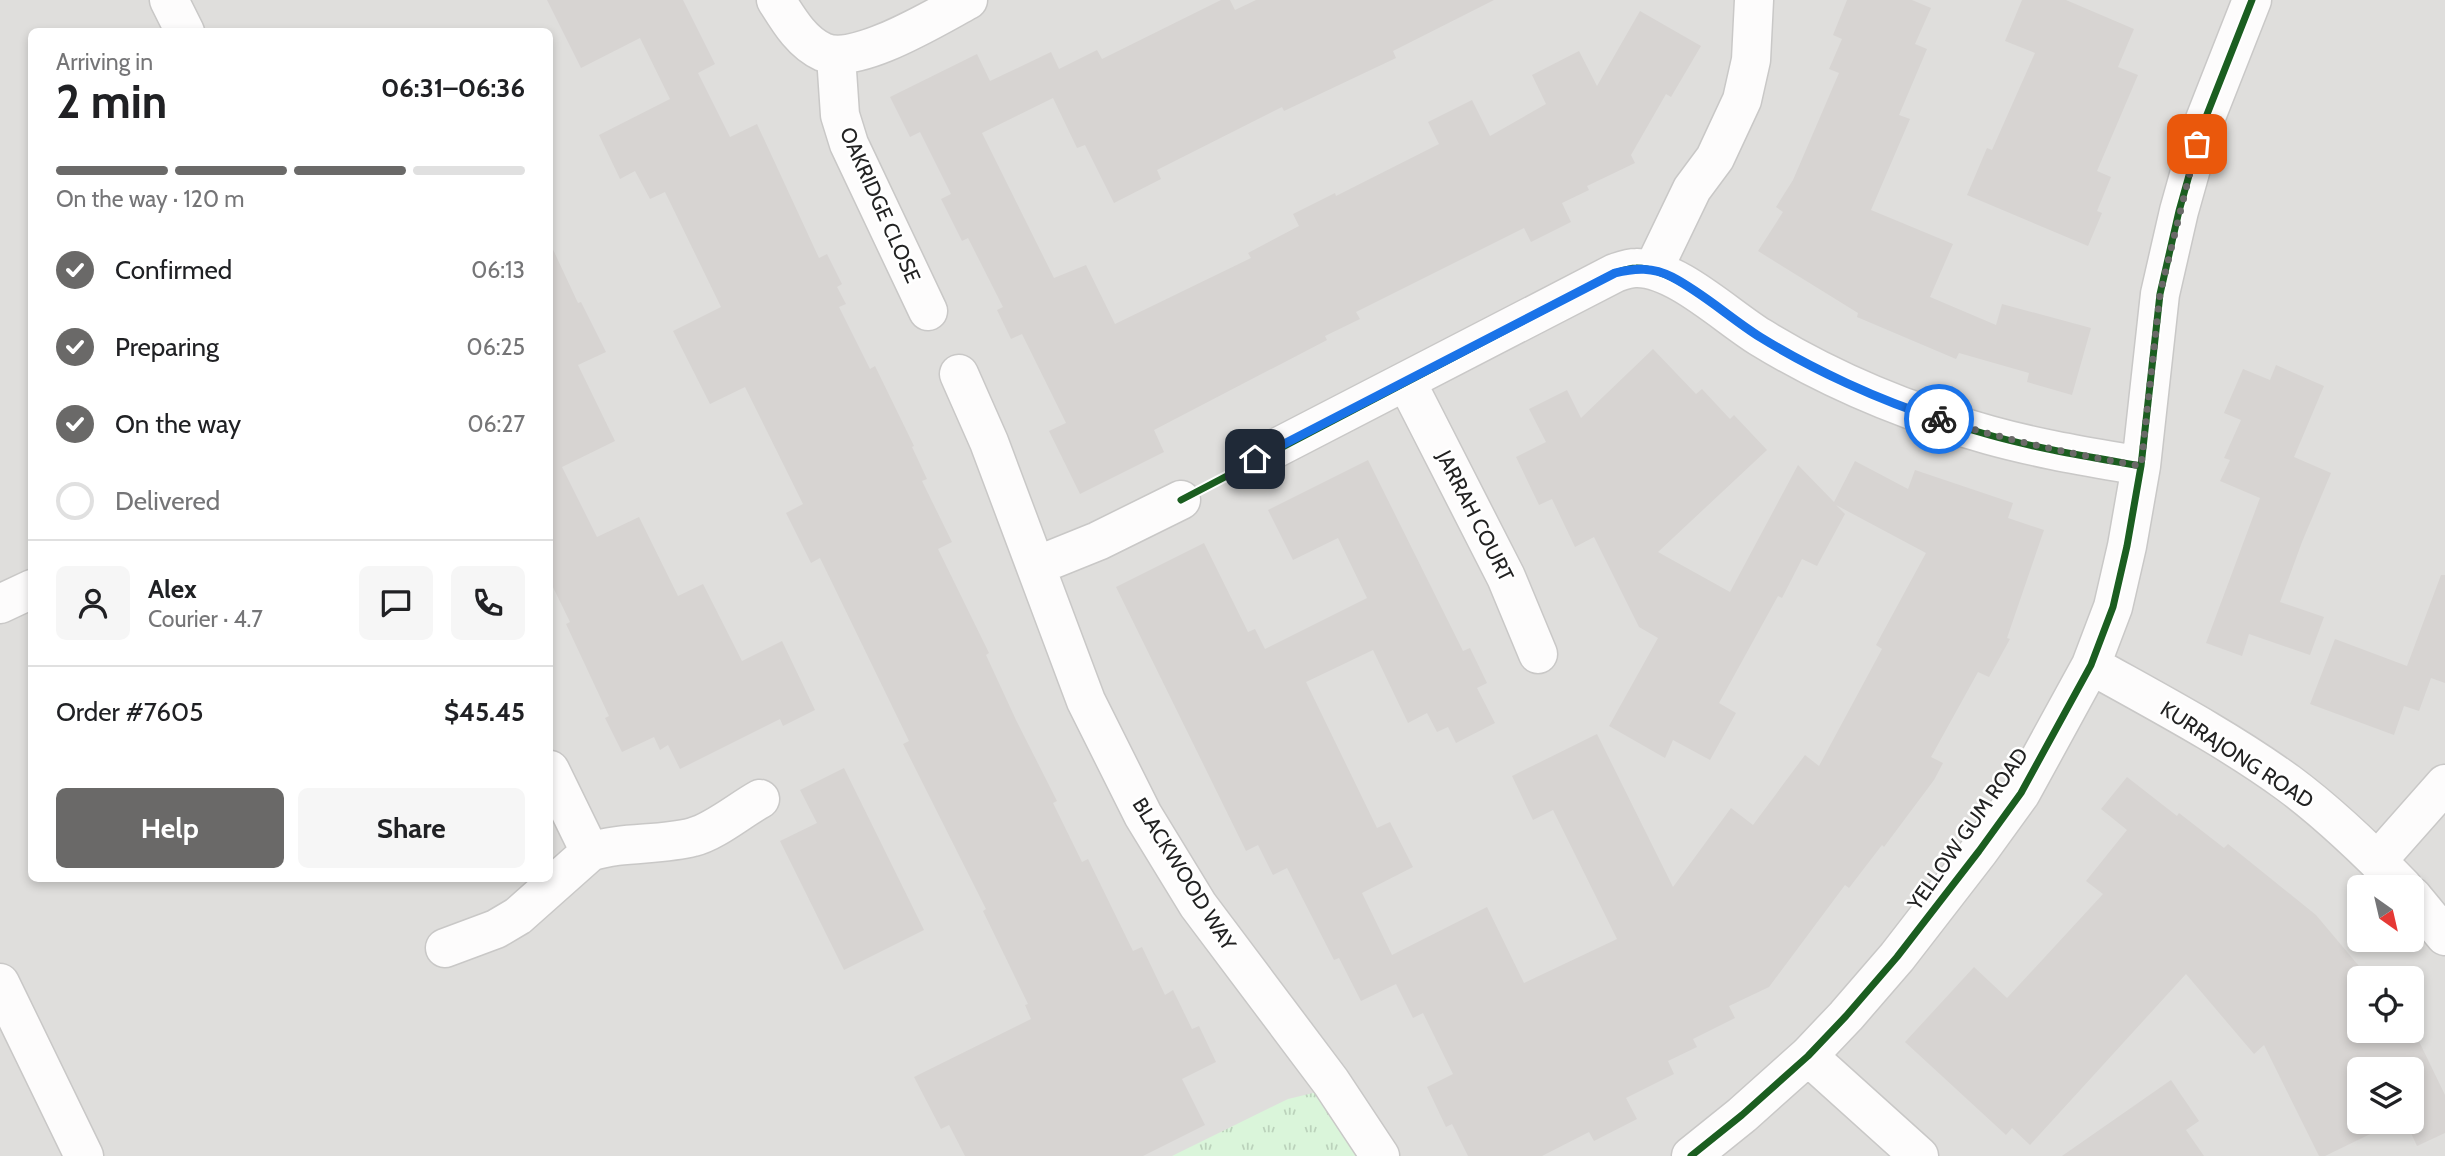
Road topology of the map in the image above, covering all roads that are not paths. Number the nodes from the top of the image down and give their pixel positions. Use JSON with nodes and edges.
{"nodes":[{"id":1,"x":169,"y":0,"type":"edge"},
{"id":2,"x":776,"y":0,"type":"edge"},
{"id":3,"x":968,"y":0,"type":"edge"},
{"id":4,"x":1754,"y":0,"type":"edge"},
{"id":5,"x":2252,"y":0,"type":"edge"},
{"id":6,"x":183,"y":28,"type":"edge"},
{"id":7,"x":836,"y":56,"type":"junction"},
{"id":8,"x":1653,"y":270,"type":"junction"},
{"id":9,"x":928,"y":311,"type":"dead end"},
{"id":10,"x":959,"y":374,"type":"dead end"},
{"id":11,"x":1406,"y":381,"type":"junction"},
{"id":12,"x":1255,"y":459,"type":"dead end"},
{"id":13,"x":2141,"y":466,"type":"junction"},
{"id":14,"x":1181,"y":500,"type":"dead end"},
{"id":15,"x":1036,"y":566,"type":"junction"},
{"id":16,"x":28,"y":591,"type":"edge"},
{"id":17,"x":0,"y":604,"type":"edge"},
{"id":18,"x":1538,"y":654,"type":"dead end"},
{"id":19,"x":2091,"y":664,"type":"junction"},
{"id":20,"x":553,"y":775,"type":"edge"},
{"id":21,"x":2445,"y":784,"type":"edge"},
{"id":22,"x":760,"y":799,"type":"dead end"},
{"id":23,"x":590,"y":852,"type":"junction"},
{"id":24,"x":2390,"y":874,"type":"edge"},
{"id":25,"x":2424,"y":911,"type":"edge"},
{"id":26,"x":2445,"y":936,"type":"edge"},
{"id":27,"x":445,"y":948,"type":"dead end"},
{"id":28,"x":0,"y":983,"type":"edge"},
{"id":29,"x":1808,"y":1056,"type":"junction"},
{"id":30,"x":82,"y":1155,"type":"edge"},
{"id":31,"x":1380,"y":1156,"type":"edge"},
{"id":32,"x":1691,"y":1156,"type":"edge"},
{"id":33,"x":1919,"y":1156,"type":"edge"}],
"edges":[{"from":1,"to":6,"type":"street"},
{"from":2,"to":7,"type":"street"},
{"from":3,"to":7,"type":"street"},
{"from":4,"to":8,"type":"street"},
{"from":5,"to":13,"type":"street","name":"YELLOW GUM ROAD"},
{"from":7,"to":9,"type":"street","name":"OAKRIDGE CLOSE"},
{"from":8,"to":11,"type":"street"},
{"from":8,"to":13,"type":"street"},
{"from":10,"to":15,"type":"street","name":"BLACKWOOD WAY"},
{"from":11,"to":12,"type":"street"},
{"from":11,"to":18,"type":"street","name":"JARRAH COURT"},
{"from":13,"to":19,"type":"street","name":"YELLOW GUM ROAD"},
{"from":14,"to":15,"type":"street"},
{"from":15,"to":31,"type":"street","name":"BLACKWOOD WAY"},
{"from":16,"to":17,"type":"street"},
{"from":19,"to":24,"type":"street","name":"KURRAJONG ROAD"},
{"from":19,"to":29,"type":"street","name":"YELLOW GUM ROAD"},
{"from":20,"to":23,"type":"street"},
{"from":21,"to":24,"type":"street"},
{"from":22,"to":23,"type":"street"},
{"from":23,"to":27,"type":"street"},
{"from":25,"to":26,"type":"street"},
{"from":28,"to":30,"type":"street"},
{"from":29,"to":32,"type":"street","name":"YELLOW GUM ROAD"},
{"from":29,"to":33,"type":"street"}]}
